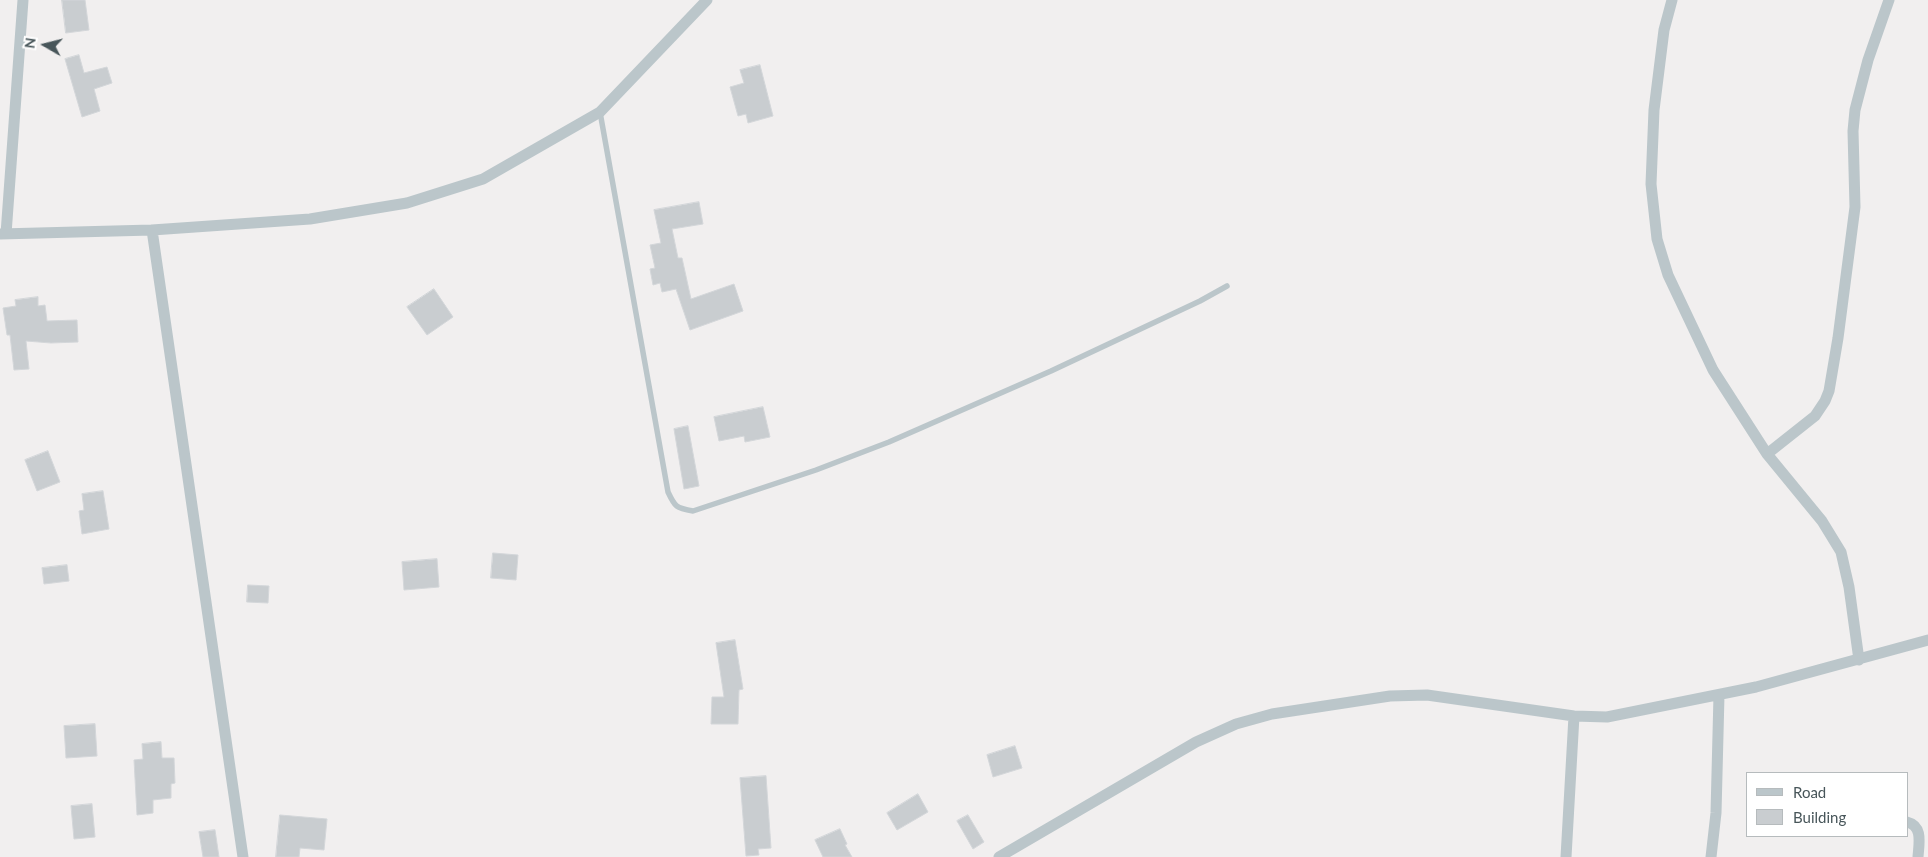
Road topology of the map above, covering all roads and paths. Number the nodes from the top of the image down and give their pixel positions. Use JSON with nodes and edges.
{"nodes":[{"id":1,"x":23,"y":0,"type":"edge"},
{"id":2,"x":707,"y":0,"type":"edge"},
{"id":3,"x":1672,"y":0,"type":"edge"},
{"id":4,"x":1889,"y":0,"type":"edge"},
{"id":5,"x":600,"y":112,"type":"junction"},
{"id":6,"x":152,"y":230,"type":"junction"},
{"id":7,"x":3,"y":234,"type":"edge"},
{"id":8,"x":1227,"y":286,"type":"dead end"},
{"id":9,"x":1767,"y":454,"type":"junction"},
{"id":10,"x":1928,"y":640,"type":"edge"},
{"id":11,"x":1859,"y":660,"type":"junction"},
{"id":12,"x":1719,"y":695,"type":"junction"},
{"id":13,"x":1574,"y":716,"type":"junction"},
{"id":14,"x":1908,"y":822,"type":"edge"},
{"id":15,"x":243,"y":857,"type":"edge"},
{"id":16,"x":999,"y":857,"type":"edge"},
{"id":17,"x":1566,"y":857,"type":"edge"},
{"id":18,"x":1711,"y":857,"type":"edge"},
{"id":19,"x":1918,"y":857,"type":"edge"}],
"edges":[{"from":1,"to":7,"type":"street"},
{"from":2,"to":5,"type":"street"},
{"from":3,"to":9,"type":"street"},
{"from":4,"to":9,"type":"street"},
{"from":5,"to":6,"type":"street"},
{"from":5,"to":8,"type":"lane"},
{"from":6,"to":7,"type":"street"},
{"from":6,"to":15,"type":"street"},
{"from":9,"to":11,"type":"street"},
{"from":10,"to":11,"type":"street"},
{"from":11,"to":12,"type":"street"},
{"from":12,"to":13,"type":"street"},
{"from":12,"to":18,"type":"street"},
{"from":13,"to":16,"type":"street"},
{"from":13,"to":17,"type":"street"},
{"from":14,"to":19,"type":"street"}]}
